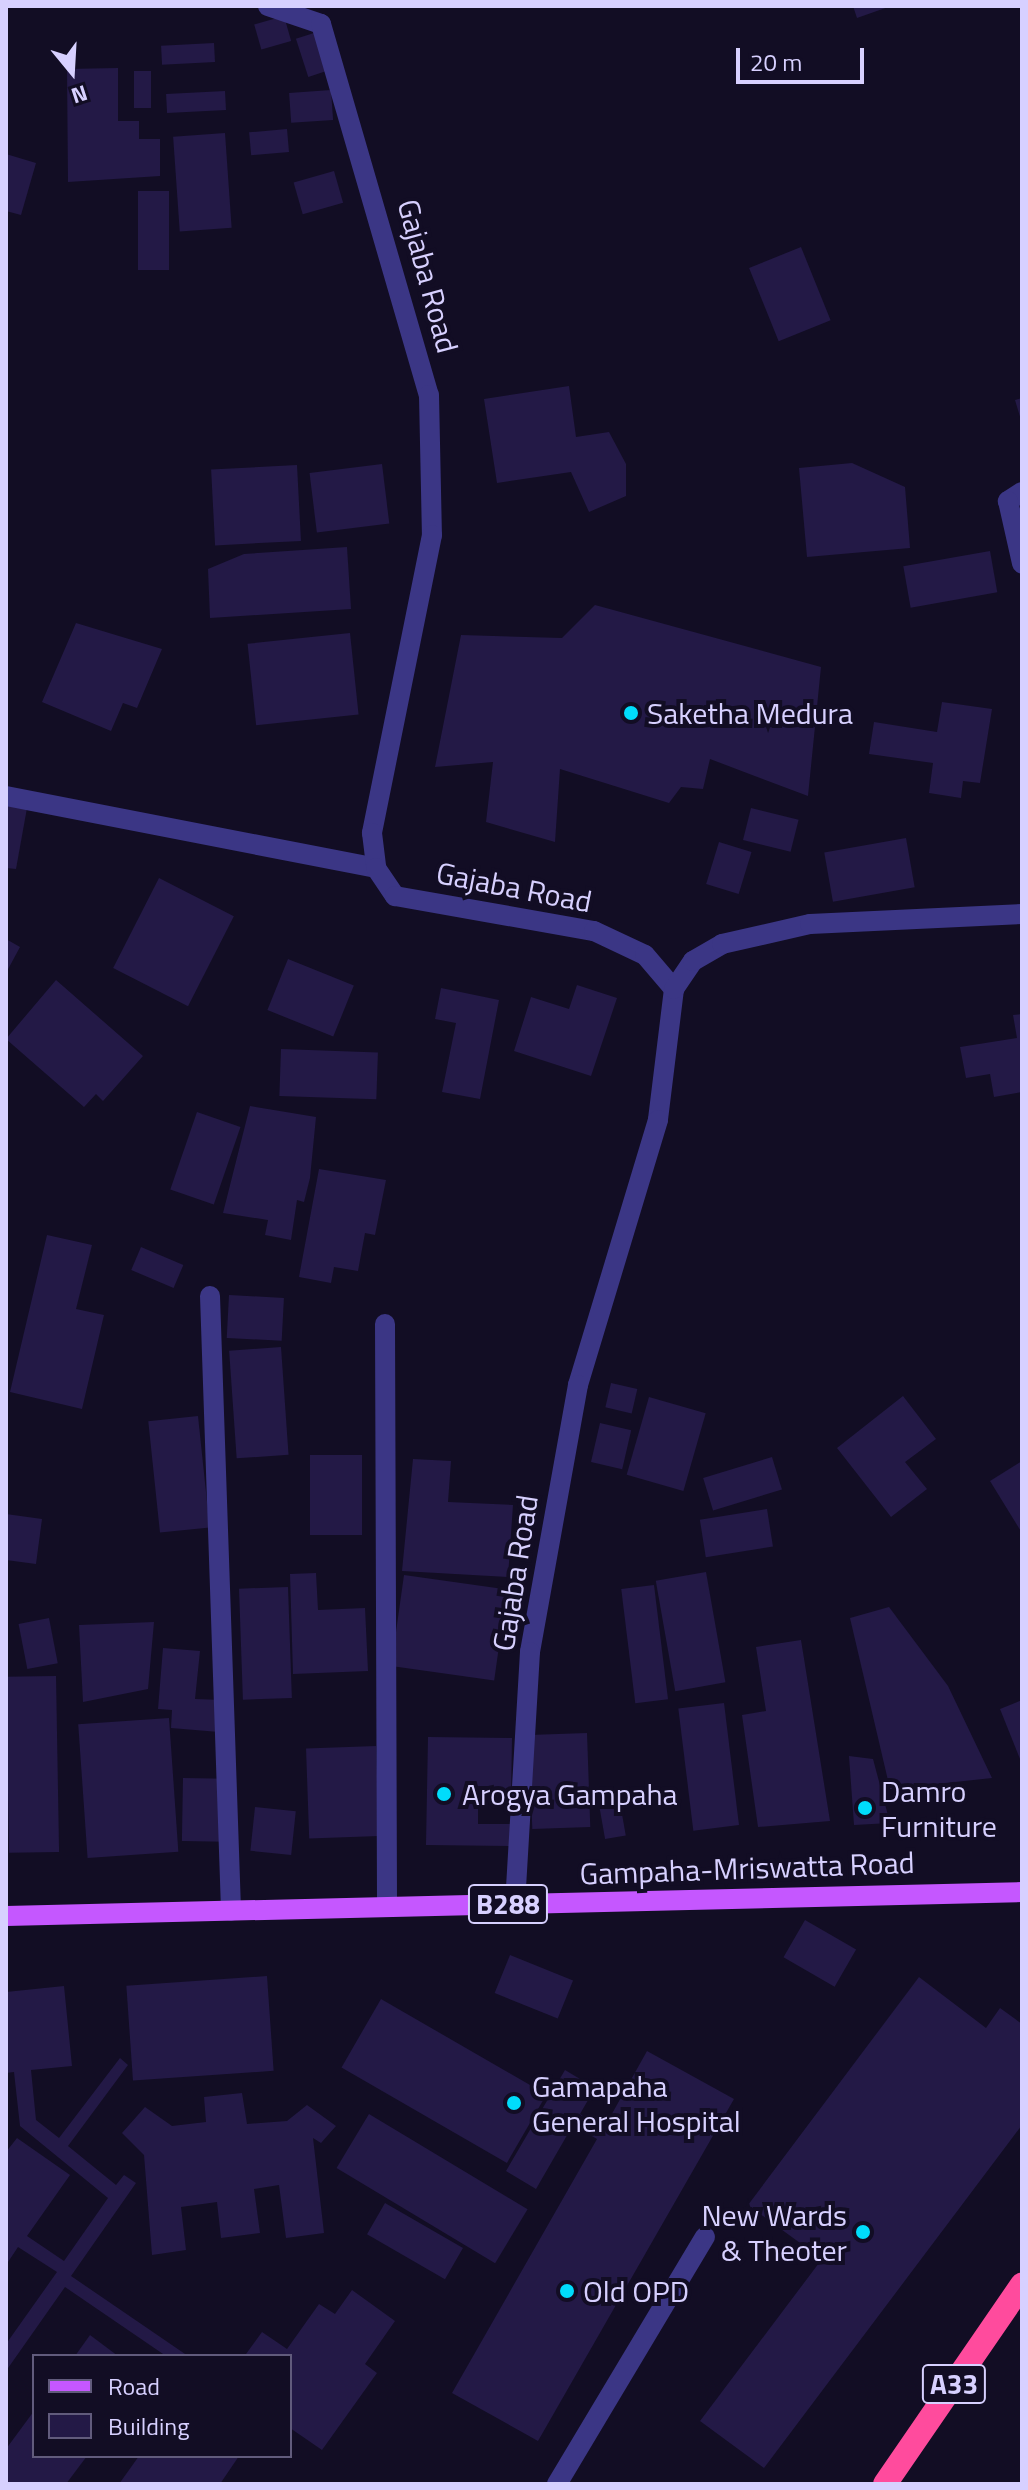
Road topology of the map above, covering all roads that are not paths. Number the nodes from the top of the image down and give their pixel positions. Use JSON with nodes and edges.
{"nodes":[{"id":1,"x":268,"y":6,"type":"edge"},
{"id":2,"x":1022,"y":492,"type":"edge"},
{"id":3,"x":1022,"y":563,"type":"edge"},
{"id":4,"x":6,"y":796,"type":"edge"},
{"id":5,"x":376,"y":868,"type":"junction"},
{"id":6,"x":1022,"y":914,"type":"edge"},
{"id":7,"x":674,"y":989,"type":"junction"},
{"id":8,"x":210,"y":1296,"type":"dead end"},
{"id":9,"x":385,"y":1324,"type":"dead end"},
{"id":10,"x":1018,"y":1889,"type":"edge"},
{"id":11,"x":515,"y":1904,"type":"junction"},
{"id":12,"x":387,"y":1907,"type":"junction"},
{"id":13,"x":231,"y":1911,"type":"junction"},
{"id":14,"x":6,"y":1916,"type":"edge"},
{"id":15,"x":705,"y":2237,"type":"dead end"},
{"id":16,"x":1022,"y":2285,"type":"edge"},
{"id":17,"x":557,"y":2484,"type":"edge"},
{"id":18,"x":885,"y":2484,"type":"edge"}],
"edges":[{"from":1,"to":5,"type":"street","name":"Gajaba Road"},
{"from":2,"to":3,"type":"street"},
{"from":4,"to":5,"type":"street"},
{"from":5,"to":7,"type":"street","name":"Gajaba Road"},
{"from":6,"to":7,"type":"street"},
{"from":7,"to":11,"type":"street","name":"Gajaba Road"},
{"from":8,"to":13,"type":"street"},
{"from":9,"to":12,"type":"street"},
{"from":10,"to":11,"type":"main road","name":"Gampaha-Mriswatta Road","number":"B288"},
{"from":11,"to":12,"type":"main road","name":"Gampaha-Mriswatta Road","number":"B288"},
{"from":12,"to":13,"type":"main road","name":"Gampaha-Mriswatta Road","number":"B288"},
{"from":13,"to":14,"type":"main road","name":"Gampaha-Mriswatta Road","number":"B288"},
{"from":15,"to":17,"type":"street"},
{"from":16,"to":18,"type":"highway","number":"A33"}]}
